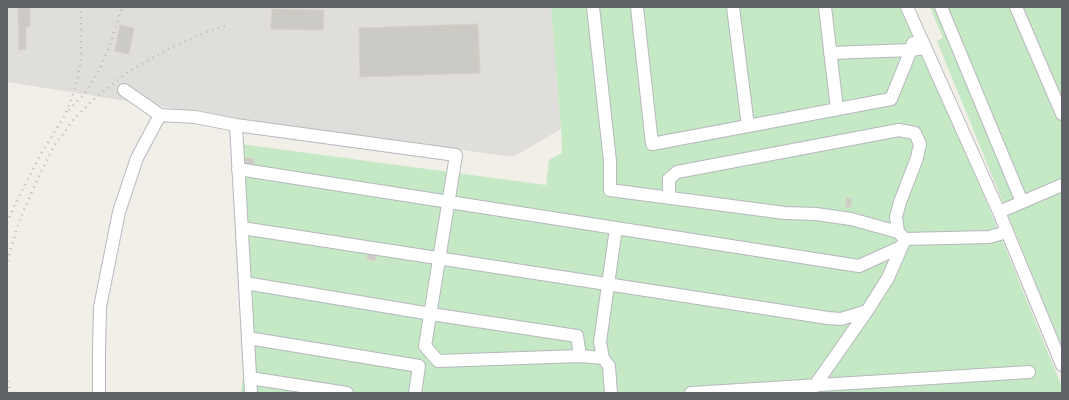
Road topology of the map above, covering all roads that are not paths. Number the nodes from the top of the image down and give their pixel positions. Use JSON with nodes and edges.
{"nodes":[{"id":1,"x":593,"y":7,"type":"edge"},
{"id":2,"x":637,"y":7,"type":"edge"},
{"id":3,"x":733,"y":7,"type":"edge"},
{"id":4,"x":826,"y":7,"type":"edge"},
{"id":5,"x":900,"y":7,"type":"edge"},
{"id":6,"x":907,"y":7,"type":"edge"},
{"id":7,"x":941,"y":7,"type":"edge"},
{"id":8,"x":1016,"y":7,"type":"edge"},
{"id":9,"x":924,"y":48,"type":"junction"},
{"id":10,"x":911,"y":50,"type":"junction"},
{"id":11,"x":830,"y":53,"type":"junction"},
{"id":12,"x":124,"y":90,"type":"dead end"},
{"id":13,"x":837,"y":109,"type":"junction"},
{"id":14,"x":1062,"y":114,"type":"edge"},
{"id":15,"x":160,"y":115,"type":"junction"},
{"id":16,"x":236,"y":125,"type":"junction"},
{"id":17,"x":748,"y":126,"type":"junction"},
{"id":18,"x":238,"y":169,"type":"junction"},
{"id":19,"x":1062,"y":185,"type":"edge"},
{"id":20,"x":670,"y":198,"type":"junction"},
{"id":21,"x":449,"y":202,"type":"junction"},
{"id":22,"x":1022,"y":202,"type":"junction"},
{"id":23,"x":999,"y":212,"type":"junction"},
{"id":24,"x":242,"y":228,"type":"junction"},
{"id":25,"x":616,"y":228,"type":"junction"},
{"id":26,"x":1007,"y":232,"type":"junction"},
{"id":27,"x":901,"y":239,"type":"junction"},
{"id":28,"x":440,"y":258,"type":"junction"},
{"id":29,"x":245,"y":283,"type":"junction"},
{"id":30,"x":608,"y":284,"type":"junction"},
{"id":31,"x":867,"y":311,"type":"junction"},
{"id":32,"x":431,"y":314,"type":"junction"},
{"id":33,"x":248,"y":338,"type":"junction"},
{"id":34,"x":580,"y":356,"type":"junction"},
{"id":35,"x":603,"y":358,"type":"junction"},
{"id":36,"x":1062,"y":365,"type":"edge"},
{"id":37,"x":1029,"y":372,"type":"dead end"},
{"id":38,"x":250,"y":378,"type":"junction"},
{"id":39,"x":811,"y":389,"type":"edge"},
{"id":40,"x":99,"y":393,"type":"edge"},
{"id":41,"x":251,"y":393,"type":"edge"},
{"id":42,"x":347,"y":393,"type":"edge"},
{"id":43,"x":415,"y":393,"type":"edge"},
{"id":44,"x":611,"y":393,"type":"edge"},
{"id":45,"x":691,"y":393,"type":"edge"}],
"edges":[{"from":1,"to":20,"type":"street"},
{"from":2,"to":17,"type":"street"},
{"from":3,"to":17,"type":"street"},
{"from":4,"to":11,"type":"street"},
{"from":5,"to":10,"type":"street"},
{"from":6,"to":9,"type":"street"},
{"from":7,"to":22,"type":"street"},
{"from":8,"to":14,"type":"street"},
{"from":9,"to":10,"type":"street"},
{"from":9,"to":23,"type":"street"},
{"from":10,"to":11,"type":"street"},
{"from":10,"to":13,"type":"street"},
{"from":11,"to":13,"type":"street"},
{"from":12,"to":15,"type":"street"},
{"from":13,"to":17,"type":"street"},
{"from":15,"to":16,"type":"street"},
{"from":15,"to":40,"type":"street"},
{"from":16,"to":18,"type":"street"},
{"from":16,"to":21,"type":"street"},
{"from":18,"to":21,"type":"street"},
{"from":18,"to":24,"type":"street"},
{"from":19,"to":22,"type":"street"},
{"from":20,"to":27,"type":"street"},
{"from":20,"to":27,"type":"street"},
{"from":21,"to":25,"type":"street"},
{"from":21,"to":28,"type":"street"},
{"from":22,"to":23,"type":"street"},
{"from":23,"to":26,"type":"street"},
{"from":24,"to":28,"type":"street"},
{"from":24,"to":29,"type":"street"},
{"from":25,"to":27,"type":"street"},
{"from":25,"to":30,"type":"street"},
{"from":26,"to":27,"type":"street"},
{"from":26,"to":36,"type":"street"},
{"from":27,"to":31,"type":"street"},
{"from":28,"to":30,"type":"street"},
{"from":28,"to":32,"type":"street"},
{"from":29,"to":32,"type":"street"},
{"from":29,"to":33,"type":"street"},
{"from":30,"to":31,"type":"street"},
{"from":30,"to":35,"type":"street"},
{"from":31,"to":39,"type":"street"},
{"from":32,"to":34,"type":"street"},
{"from":32,"to":34,"type":"street"},
{"from":33,"to":38,"type":"street"},
{"from":33,"to":43,"type":"street"},
{"from":34,"to":35,"type":"street"},
{"from":35,"to":44,"type":"street"},
{"from":37,"to":39,"type":"street"},
{"from":38,"to":41,"type":"street"},
{"from":38,"to":42,"type":"street"},
{"from":39,"to":45,"type":"street"}]}
